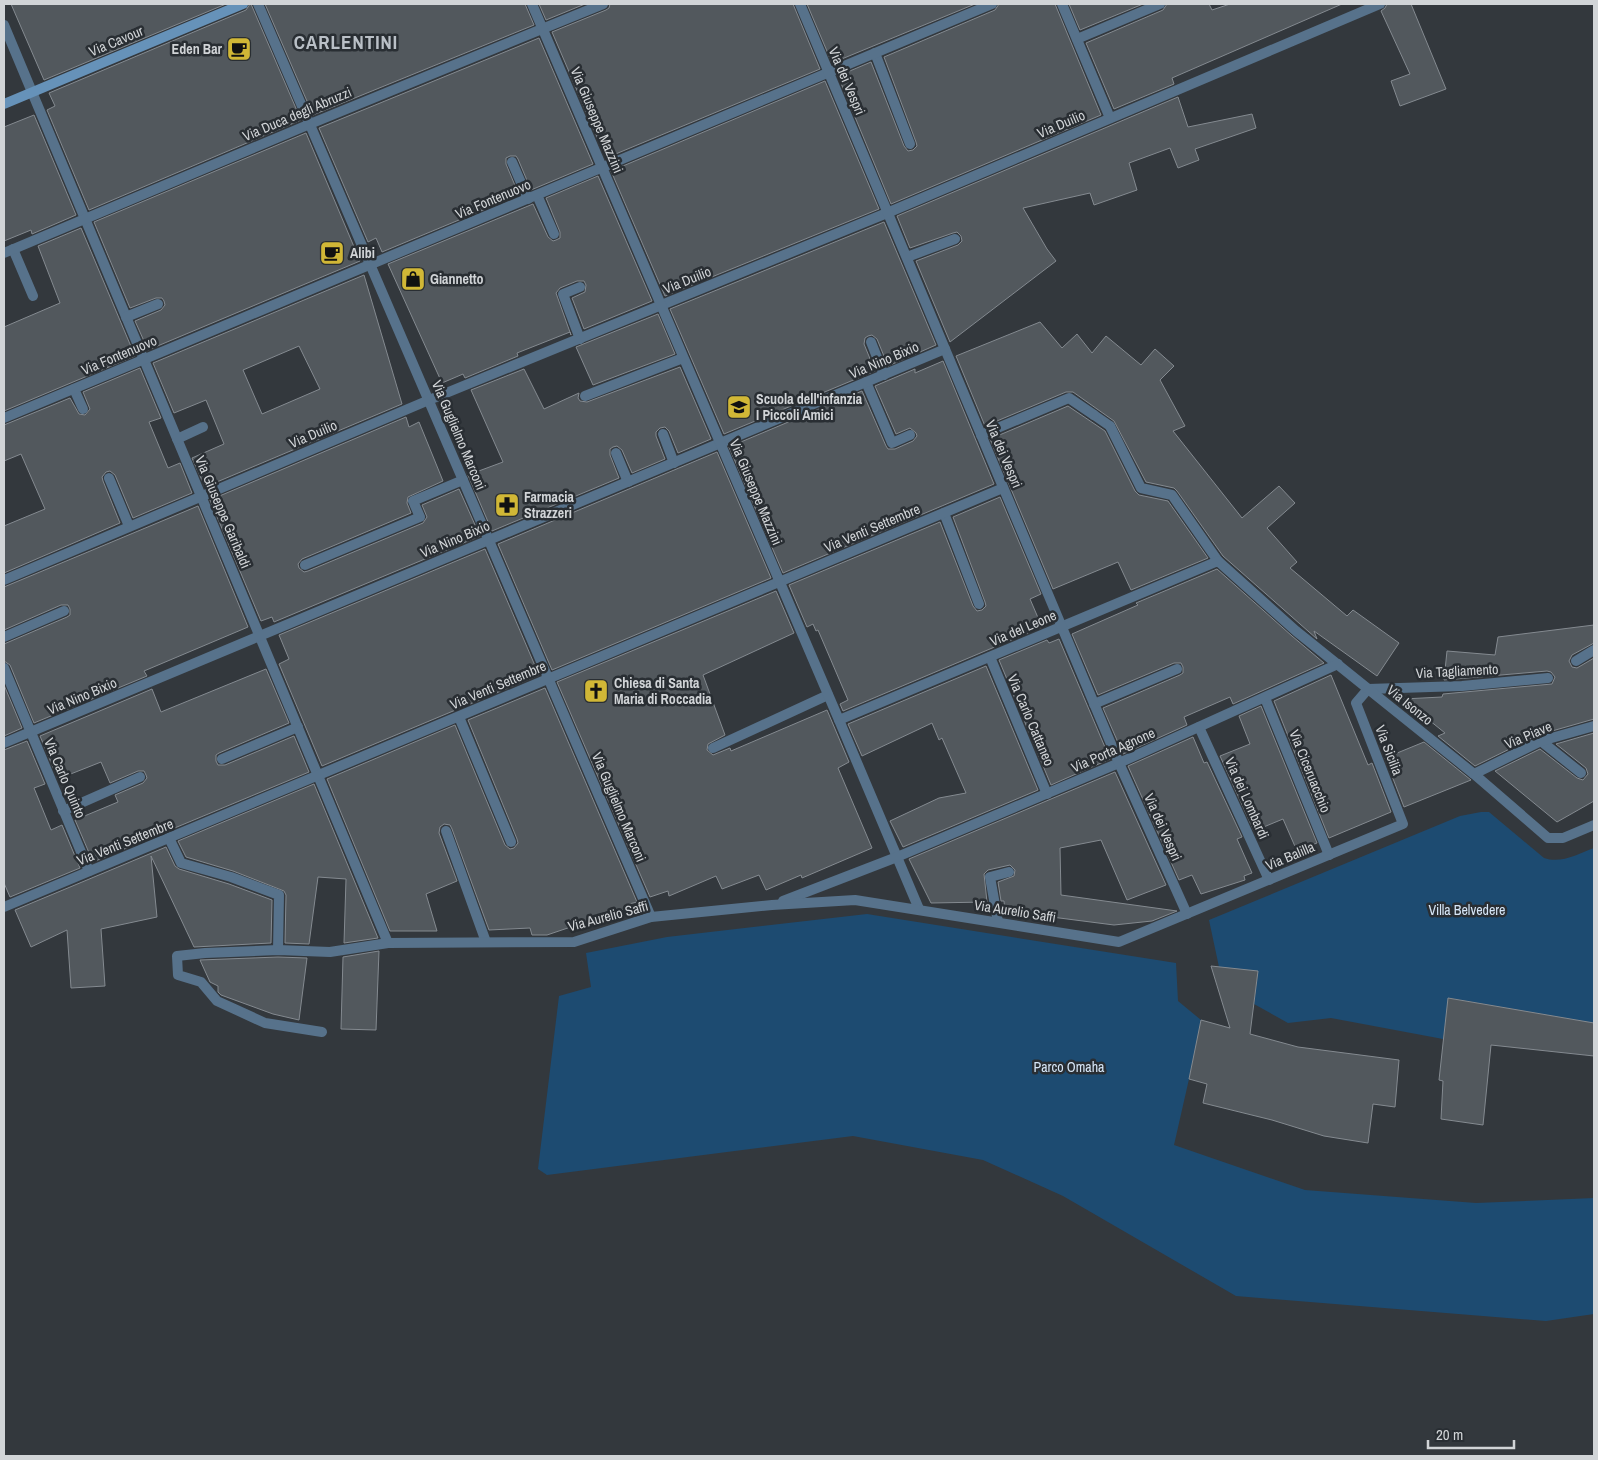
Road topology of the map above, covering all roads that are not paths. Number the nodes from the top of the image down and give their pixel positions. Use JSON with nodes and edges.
{"nodes":[{"id":1,"x":241,"y":4,"type":"edge"},
{"id":2,"x":258,"y":4,"type":"edge"},
{"id":3,"x":532,"y":4,"type":"edge"},
{"id":4,"x":603,"y":4,"type":"edge"},
{"id":5,"x":800,"y":4,"type":"edge"},
{"id":6,"x":992,"y":4,"type":"edge"},
{"id":7,"x":1062,"y":4,"type":"edge"},
{"id":8,"x":1160,"y":4,"type":"edge"},
{"id":9,"x":1380,"y":4,"type":"edge"},
{"id":10,"x":4,"y":25,"type":"edge"},
{"id":11,"x":542,"y":28,"type":"junction"},
{"id":12,"x":1076,"y":39,"type":"junction"},
{"id":13,"x":875,"y":53,"type":"junction"},
{"id":14,"x":829,"y":73,"type":"junction"},
{"id":15,"x":32,"y":92,"type":"junction"},
{"id":16,"x":4,"y":104,"type":"edge"},
{"id":17,"x":1110,"y":118,"type":"junction"},
{"id":18,"x":310,"y":124,"type":"junction"},
{"id":19,"x":910,"y":144,"type":"dead end"},
{"id":20,"x":512,"y":162,"type":"dead end"},
{"id":21,"x":602,"y":168,"type":"junction"},
{"id":22,"x":533,"y":197,"type":"junction"},
{"id":23,"x":887,"y":212,"type":"junction"},
{"id":24,"x":84,"y":219,"type":"junction"},
{"id":25,"x":554,"y":234,"type":"dead end"},
{"id":26,"x":955,"y":239,"type":"dead end"},
{"id":27,"x":8,"y":251,"type":"edge"},
{"id":28,"x":906,"y":257,"type":"junction"},
{"id":29,"x":371,"y":265,"type":"junction"},
{"id":30,"x":580,"y":287,"type":"dead end"},
{"id":31,"x":34,"y":296,"type":"dead end"},
{"id":32,"x":158,"y":304,"type":"dead end"},
{"id":33,"x":661,"y":306,"type":"junction"},
{"id":34,"x":126,"y":318,"type":"junction"},
{"id":35,"x":580,"y":339,"type":"junction"},
{"id":36,"x":871,"y":342,"type":"dead end"},
{"id":37,"x":945,"y":349,"type":"junction"},
{"id":38,"x":683,"y":358,"type":"junction"},
{"id":39,"x":144,"y":360,"type":"junction"},
{"id":40,"x":884,"y":375,"type":"junction"},
{"id":41,"x":866,"y":382,"type":"junction"},
{"id":42,"x":74,"y":389,"type":"junction"},
{"id":43,"x":585,"y":396,"type":"dead end"},
{"id":44,"x":429,"y":400,"type":"junction"},
{"id":45,"x":83,"y":408,"type":"dead end"},
{"id":46,"x":4,"y":418,"type":"edge"},
{"id":47,"x":203,"y":427,"type":"dead end"},
{"id":48,"x":663,"y":434,"type":"dead end"},
{"id":49,"x":910,"y":435,"type":"dead end"},
{"id":50,"x":981,"y":435,"type":"junction"},
{"id":51,"x":177,"y":439,"type":"junction"},
{"id":52,"x":720,"y":443,"type":"junction"},
{"id":53,"x":616,"y":453,"type":"dead end"},
{"id":54,"x":674,"y":463,"type":"junction"},
{"id":55,"x":109,"y":478,"type":"dead end"},
{"id":56,"x":464,"y":480,"type":"junction"},
{"id":57,"x":628,"y":482,"type":"junction"},
{"id":58,"x":1003,"y":488,"type":"junction"},
{"id":59,"x":201,"y":497,"type":"junction"},
{"id":60,"x":944,"y":513,"type":"junction"},
{"id":61,"x":129,"y":526,"type":"junction"},
{"id":62,"x":489,"y":540,"type":"junction"},
{"id":63,"x":1218,"y":561,"type":"junction"},
{"id":64,"x":305,"y":565,"type":"dead end"},
{"id":65,"x":4,"y":580,"type":"edge"},
{"id":66,"x":779,"y":582,"type":"junction"},
{"id":67,"x":979,"y":604,"type":"dead end"},
{"id":68,"x":64,"y":610,"type":"dead end"},
{"id":69,"x":1062,"y":626,"type":"junction"},
{"id":70,"x":260,"y":636,"type":"junction"},
{"id":71,"x":4,"y":637,"type":"edge"},
{"id":72,"x":1594,"y":650,"type":"edge"},
{"id":73,"x":990,"y":656,"type":"junction"},
{"id":74,"x":1576,"y":661,"type":"dead end"},
{"id":75,"x":1338,"y":664,"type":"junction"},
{"id":76,"x":4,"y":668,"type":"edge"},
{"id":77,"x":1177,"y":670,"type":"dead end"},
{"id":78,"x":1548,"y":678,"type":"dead end"},
{"id":79,"x":549,"y":679,"type":"junction"},
{"id":80,"x":1368,"y":688,"type":"junction"},
{"id":81,"x":828,"y":695,"type":"junction"},
{"id":82,"x":1265,"y":698,"type":"junction"},
{"id":83,"x":1094,"y":704,"type":"junction"},
{"id":84,"x":459,"y":717,"type":"junction"},
{"id":85,"x":839,"y":720,"type":"junction"},
{"id":86,"x":1594,"y":726,"type":"edge"},
{"id":87,"x":1199,"y":727,"type":"junction"},
{"id":88,"x":298,"y":728,"type":"junction"},
{"id":89,"x":31,"y":732,"type":"junction"},
{"id":90,"x":1541,"y":741,"type":"junction"},
{"id":91,"x":4,"y":744,"type":"edge"},
{"id":92,"x":713,"y":748,"type":"dead end"},
{"id":93,"x":222,"y":759,"type":"dead end"},
{"id":94,"x":1119,"y":763,"type":"junction"},
{"id":95,"x":1581,"y":773,"type":"dead end"},
{"id":96,"x":1474,"y":774,"type":"junction"},
{"id":97,"x":318,"y":775,"type":"junction"},
{"id":98,"x":140,"y":777,"type":"dead end"},
{"id":99,"x":1047,"y":794,"type":"junction"},
{"id":100,"x":63,"y":811,"type":"junction"},
{"id":101,"x":1403,"y":824,"type":"joint"},
{"id":102,"x":1594,"y":824,"type":"edge"},
{"id":103,"x":446,"y":831,"type":"dead end"},
{"id":104,"x":169,"y":838,"type":"junction"},
{"id":105,"x":511,"y":842,"type":"dead end"},
{"id":106,"x":1330,"y":855,"type":"junction"},
{"id":107,"x":897,"y":857,"type":"junction"},
{"id":108,"x":88,"y":871,"type":"junction"},
{"id":109,"x":1008,"y":872,"type":"dead end"},
{"id":110,"x":1269,"y":880,"type":"junction"},
{"id":111,"x":772,"y":905,"type":"junction"},
{"id":112,"x":4,"y":907,"type":"edge"},
{"id":113,"x":919,"y":909,"type":"junction"},
{"id":114,"x":1187,"y":914,"type":"junction"},
{"id":115,"x":651,"y":917,"type":"junction"},
{"id":116,"x":998,"y":922,"type":"junction"},
{"id":117,"x":388,"y":942,"type":"junction"},
{"id":118,"x":486,"y":942,"type":"junction"},
{"id":119,"x":278,"y":950,"type":"junction"},
{"id":120,"x":322,"y":1032,"type":"dead end"}],
"edges":[{"from":1,"to":15,"type":"main road","name":"Via Cavour"},
{"from":2,"to":18,"type":"street","name":"Via Guglielmo Marconi"},
{"from":3,"to":11,"type":"street","name":"Via Giuseppe Mazzini"},
{"from":4,"to":11,"type":"street","name":"Via Duca degli Abruzzi"},
{"from":5,"to":14,"type":"street","name":"Via dei Vespri"},
{"from":6,"to":13,"type":"street","name":"Via Fontenuovo"},
{"from":7,"to":12,"type":"street"},
{"from":8,"to":12,"type":"street"},
{"from":9,"to":17,"type":"street","name":"Via Duilio"},
{"from":10,"to":15,"type":"street","name":"Via Giuseppe Garibaldi"},
{"from":11,"to":18,"type":"street","name":"Via Duca degli Abruzzi"},
{"from":11,"to":21,"type":"street","name":"Via Giuseppe Mazzini"},
{"from":12,"to":17,"type":"street"},
{"from":13,"to":14,"type":"street","name":"Via Fontenuovo"},
{"from":13,"to":19,"type":"street"},
{"from":14,"to":21,"type":"street","name":"Via Fontenuovo"},
{"from":14,"to":23,"type":"street","name":"Via dei Vespri"},
{"from":15,"to":16,"type":"main road","name":"Via Cavour"},
{"from":15,"to":24,"type":"street","name":"Via Giuseppe Garibaldi"},
{"from":17,"to":23,"type":"street","name":"Via Duilio"},
{"from":18,"to":24,"type":"street","name":"Via Duca degli Abruzzi"},
{"from":18,"to":29,"type":"street","name":"Via Guglielmo Marconi"},
{"from":20,"to":22,"type":"street"},
{"from":21,"to":22,"type":"street","name":"Via Fontenuovo"},
{"from":21,"to":33,"type":"street","name":"Via Giuseppe Mazzini"},
{"from":22,"to":25,"type":"street"},
{"from":22,"to":29,"type":"street","name":"Via Fontenuovo"},
{"from":23,"to":28,"type":"street","name":"Via dei Vespri"},
{"from":23,"to":33,"type":"street","name":"Via Duilio"},
{"from":24,"to":27,"type":"street","name":"Via Duca degli Abruzzi"},
{"from":24,"to":34,"type":"street","name":"Via Giuseppe Garibaldi"},
{"from":26,"to":28,"type":"street"},
{"from":27,"to":31,"type":"street"},
{"from":28,"to":37,"type":"street","name":"Via dei Vespri"},
{"from":29,"to":39,"type":"street","name":"Via Fontenuovo"},
{"from":29,"to":44,"type":"street","name":"Via Guglielmo Marconi"},
{"from":30,"to":35,"type":"street"},
{"from":32,"to":34,"type":"street"},
{"from":33,"to":35,"type":"street","name":"Via Duilio"},
{"from":33,"to":38,"type":"street","name":"Via Giuseppe Mazzini"},
{"from":34,"to":39,"type":"street","name":"Via Giuseppe Garibaldi"},
{"from":35,"to":44,"type":"street","name":"Via Duilio"},
{"from":36,"to":40,"type":"street"},
{"from":37,"to":40,"type":"street","name":"Via Nino Bixio"},
{"from":37,"to":50,"type":"street","name":"Via dei Vespri"},
{"from":38,"to":43,"type":"street"},
{"from":38,"to":52,"type":"street","name":"Via Giuseppe Mazzini"},
{"from":39,"to":42,"type":"street","name":"Via Fontenuovo"},
{"from":39,"to":51,"type":"street","name":"Via Giuseppe Garibaldi"},
{"from":40,"to":41,"type":"street","name":"Via Nino Bixio"},
{"from":41,"to":49,"type":"street"},
{"from":41,"to":52,"type":"street","name":"Via Nino Bixio"},
{"from":42,"to":45,"type":"street"},
{"from":42,"to":46,"type":"street","name":"Via Fontenuovo"},
{"from":44,"to":56,"type":"street","name":"Via Guglielmo Marconi"},
{"from":44,"to":59,"type":"street","name":"Via Duilio"},
{"from":47,"to":51,"type":"street"},
{"from":48,"to":54,"type":"street"},
{"from":50,"to":58,"type":"street","name":"Via dei Vespri"},
{"from":50,"to":63,"type":"street","name":"Via Isonzo"},
{"from":51,"to":59,"type":"street","name":"Via Giuseppe Garibaldi"},
{"from":52,"to":54,"type":"street","name":"Via Nino Bixio"},
{"from":52,"to":66,"type":"street","name":"Via Giuseppe Mazzini"},
{"from":53,"to":57,"type":"street"},
{"from":54,"to":57,"type":"street","name":"Via Nino Bixio"},
{"from":55,"to":61,"type":"street"},
{"from":56,"to":62,"type":"street","name":"Via Guglielmo Marconi"},
{"from":56,"to":64,"type":"street"},
{"from":57,"to":62,"type":"street","name":"Via Nino Bixio"},
{"from":58,"to":60,"type":"street","name":"Via Venti Settembre"},
{"from":58,"to":69,"type":"street","name":"Via dei Vespri"},
{"from":59,"to":61,"type":"street","name":"Via Duilio"},
{"from":59,"to":70,"type":"street","name":"Via Giuseppe Garibaldi"},
{"from":60,"to":66,"type":"street","name":"Via Venti Settembre"},
{"from":60,"to":67,"type":"street"},
{"from":61,"to":65,"type":"street","name":"Via Duilio"},
{"from":62,"to":70,"type":"street","name":"Via Nino Bixio"},
{"from":62,"to":79,"type":"street","name":"Via Guglielmo Marconi"},
{"from":63,"to":69,"type":"street","name":"Via del Leone"},
{"from":63,"to":75,"type":"street","name":"Via Isonzo"},
{"from":66,"to":79,"type":"street","name":"Via Venti Settembre"},
{"from":66,"to":81,"type":"street","name":"Via Giuseppe Mazzini"},
{"from":68,"to":71,"type":"street"},
{"from":69,"to":73,"type":"street","name":"Via del Leone"},
{"from":69,"to":83,"type":"street","name":"Via dei Vespri"},
{"from":70,"to":88,"type":"street","name":"Via Giuseppe Garibaldi"},
{"from":70,"to":89,"type":"street","name":"Via Nino Bixio"},
{"from":72,"to":74,"type":"street"},
{"from":73,"to":85,"type":"street","name":"Via del Leone"},
{"from":73,"to":99,"type":"street","name":"Via Carlo Cattaneo"},
{"from":75,"to":80,"type":"street","name":"Via Isonzo"},
{"from":75,"to":82,"type":"street","name":"Via Porta Agnone"},
{"from":76,"to":89,"type":"street","name":"Via Carlo Quinto"},
{"from":77,"to":83,"type":"street"},
{"from":78,"to":80,"type":"street","name":"Via Tagliamento"},
{"from":79,"to":84,"type":"street","name":"Via Venti Settembre"},
{"from":79,"to":115,"type":"street","name":"Via Guglielmo Marconi"},
{"from":80,"to":96,"type":"street","name":"Via Isonzo"},
{"from":80,"to":101,"type":"street","name":"Via Sicilia"},
{"from":81,"to":85,"type":"street","name":"Via Giuseppe Mazzini"},
{"from":81,"to":92,"type":"street"},
{"from":82,"to":87,"type":"street","name":"Via Porta Agnone"},
{"from":82,"to":106,"type":"street","name":"Via Ciceruacchio"},
{"from":83,"to":94,"type":"street","name":"Via dei Vespri"},
{"from":84,"to":97,"type":"street","name":"Via Venti Settembre"},
{"from":84,"to":105,"type":"street"},
{"from":85,"to":107,"type":"street","name":"Via Giuseppe Mazzini"},
{"from":86,"to":90,"type":"street","name":"Via Piave"},
{"from":87,"to":94,"type":"street","name":"Via Porta Agnone"},
{"from":87,"to":110,"type":"street","name":"Via dei Lombardi"},
{"from":88,"to":93,"type":"street"},
{"from":88,"to":97,"type":"street","name":"Via Giuseppe Garibaldi"},
{"from":89,"to":91,"type":"street","name":"Via Nino Bixio"},
{"from":89,"to":100,"type":"street","name":"Via Carlo Quinto"},
{"from":90,"to":95,"type":"street"},
{"from":90,"to":96,"type":"street","name":"Via Piave"},
{"from":94,"to":99,"type":"street","name":"Via Porta Agnone"},
{"from":94,"to":114,"type":"street","name":"Via dei Vespri"},
{"from":96,"to":102,"type":"street","name":"Via Isonzo"},
{"from":97,"to":104,"type":"street","name":"Via Venti Settembre"},
{"from":97,"to":117,"type":"street","name":"Via Giuseppe Garibaldi"},
{"from":98,"to":100,"type":"street"},
{"from":99,"to":107,"type":"street","name":"Via Porta Agnone"},
{"from":100,"to":108,"type":"street","name":"Via Carlo Quinto"},
{"from":101,"to":106,"type":"street","name":"Via Balilla"},
{"from":103,"to":118,"type":"street"},
{"from":104,"to":108,"type":"street","name":"Via Venti Settembre"},
{"from":104,"to":119,"type":"street"},
{"from":106,"to":110,"type":"street","name":"Via Balilla"},
{"from":107,"to":111,"type":"street","name":"Via Porta Agnone"},
{"from":107,"to":113,"type":"street","name":"Via Giuseppe Mazzini"},
{"from":108,"to":112,"type":"street","name":"Via Venti Settembre"},
{"from":109,"to":116,"type":"street"},
{"from":110,"to":114,"type":"street","name":"Via Balilla"},
{"from":111,"to":113,"type":"street","name":"Via Aurelio Saffi"},
{"from":111,"to":115,"type":"street","name":"Via Aurelio Saffi"},
{"from":113,"to":116,"type":"street","name":"Via Aurelio Saffi"},
{"from":114,"to":116,"type":"street","name":"Via Aurelio Saffi"},
{"from":115,"to":118,"type":"street","name":"Via Aurelio Saffi"},
{"from":117,"to":118,"type":"street","name":"Via Aurelio Saffi"},
{"from":117,"to":119,"type":"street","name":"Via Aurelio Saffi"},
{"from":119,"to":120,"type":"street","name":"Via Aurelio Saffi"}]}
